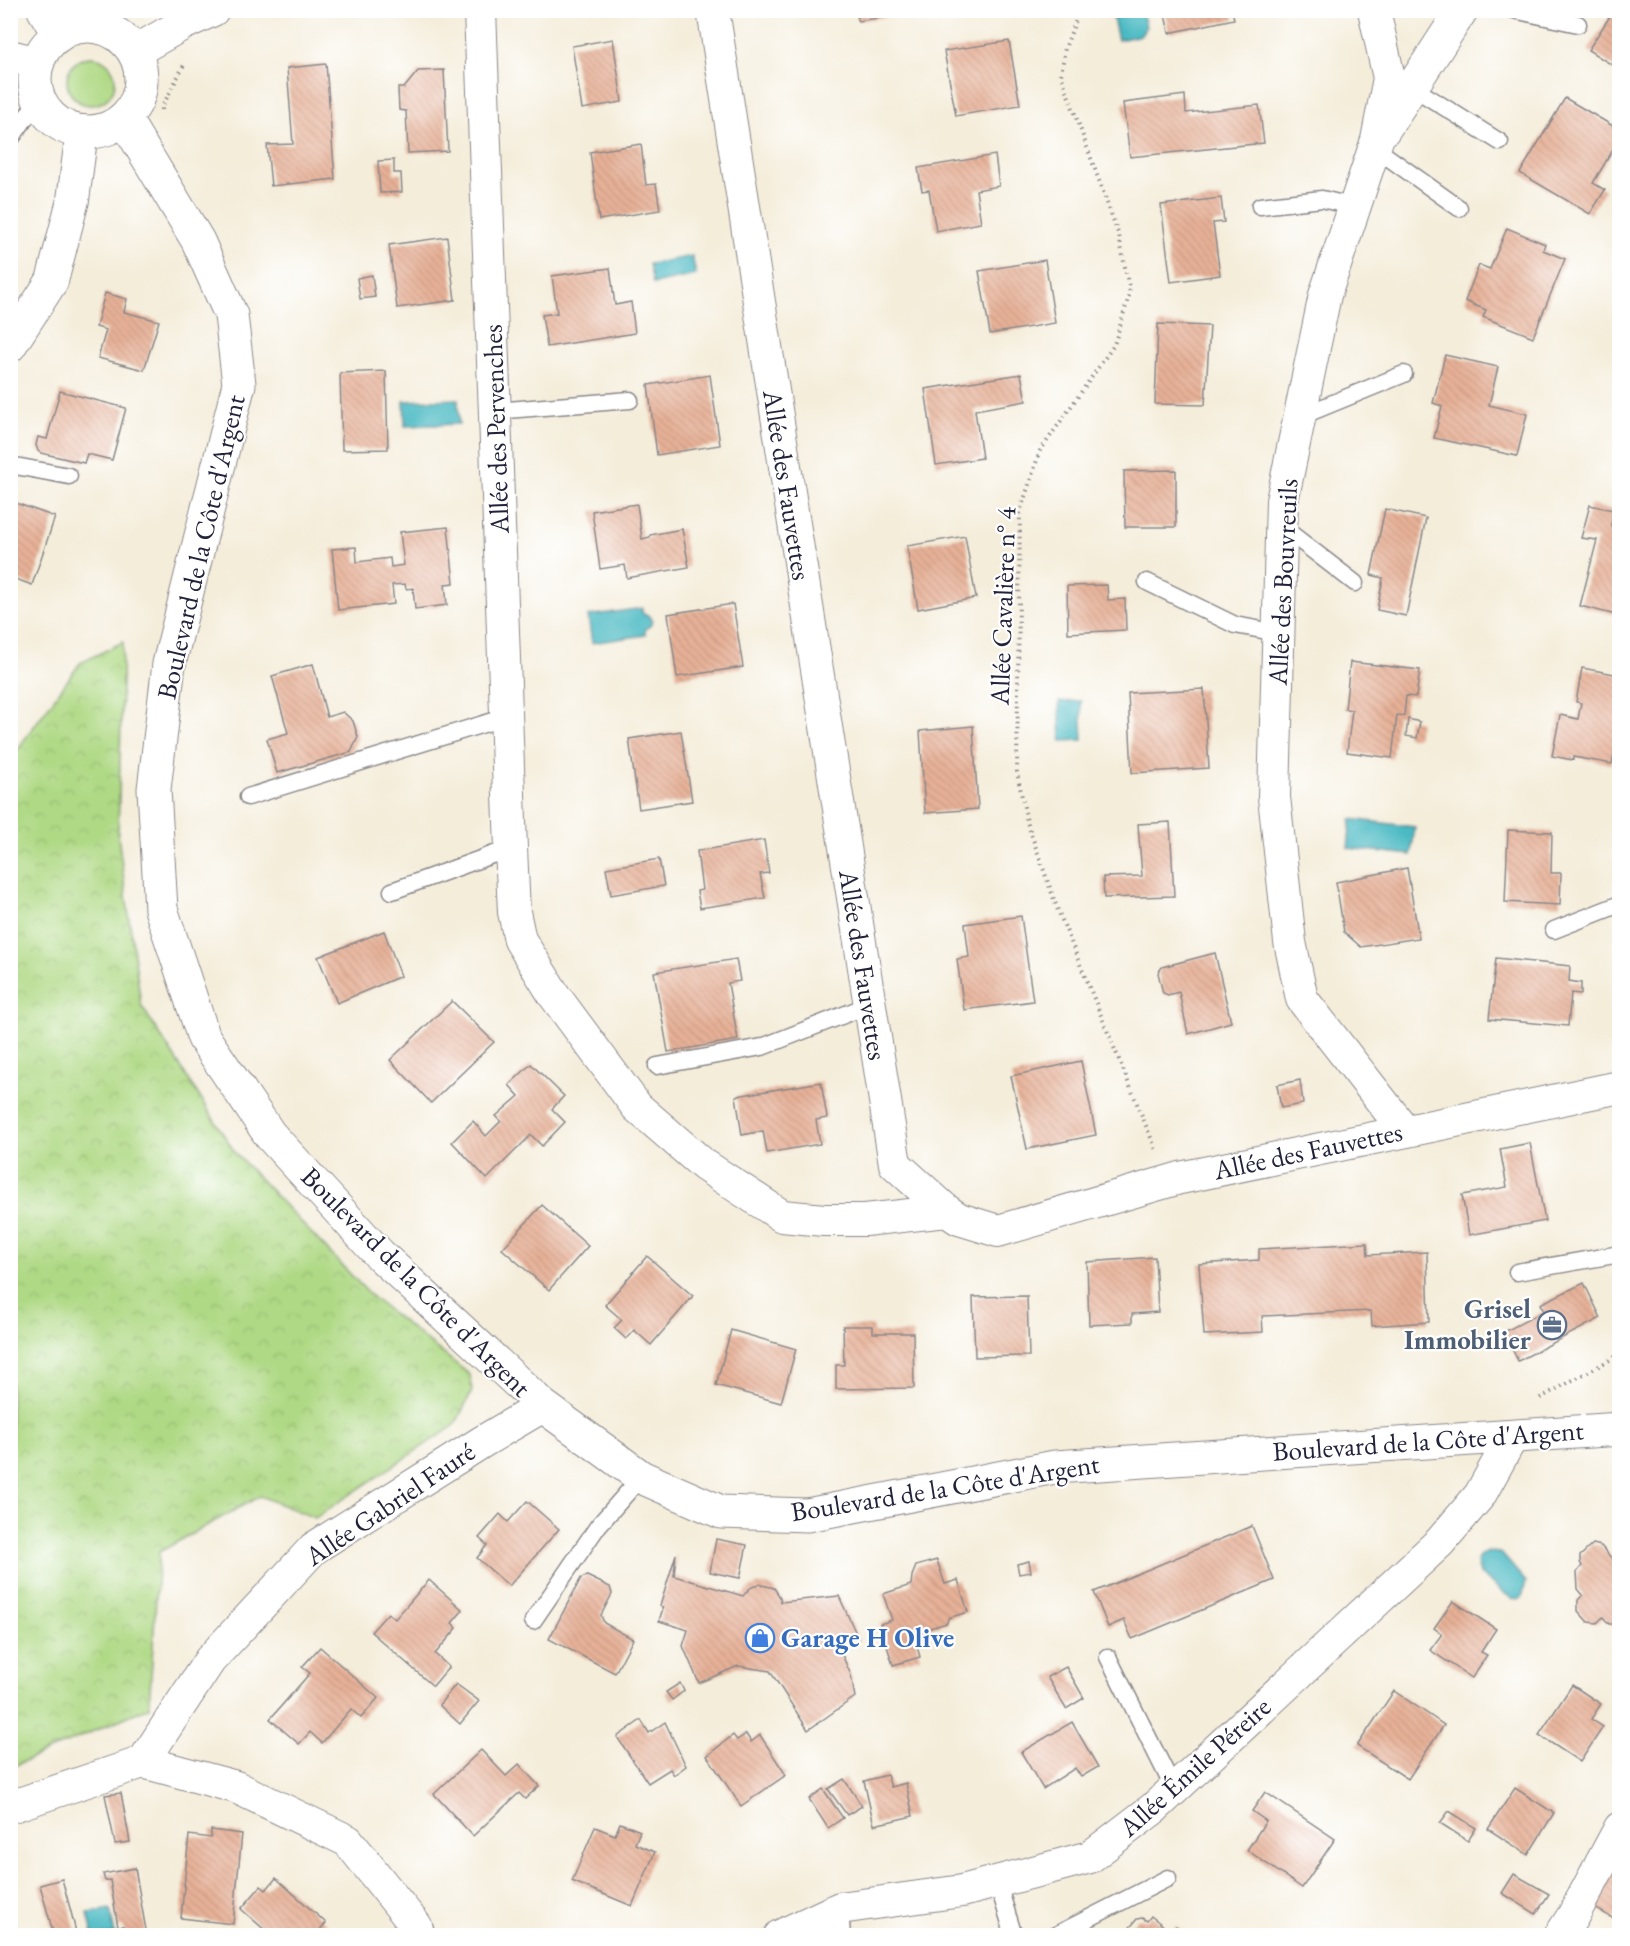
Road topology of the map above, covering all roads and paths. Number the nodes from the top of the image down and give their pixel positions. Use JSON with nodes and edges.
{"nodes":[{"id":1,"x":213,"y":10,"type":"edge"},
{"id":2,"x":480,"y":10,"type":"edge"},
{"id":3,"x":713,"y":10,"type":"edge"},
{"id":4,"x":1080,"y":10,"type":"edge"},
{"id":5,"x":1374,"y":10,"type":"edge"},
{"id":6,"x":1462,"y":10,"type":"edge"},
{"id":7,"x":1514,"y":10,"type":"edge"},
{"id":8,"x":51,"y":23,"type":"edge"},
{"id":9,"x":1578,"y":24,"type":"dead end"},
{"id":10,"x":134,"y":52,"type":"junction"},
{"id":11,"x":24,"y":59,"type":"edge"},
{"id":12,"x":1412,"y":87,"type":"junction"},
{"id":13,"x":39,"y":99,"type":"junction"},
{"id":14,"x":124,"y":118,"type":"junction"},
{"id":15,"x":82,"y":131,"type":"junction"},
{"id":16,"x":10,"y":140,"type":"edge"},
{"id":17,"x":1500,"y":142,"type":"dead end"},
{"id":18,"x":1376,"y":144,"type":"junction"},
{"id":19,"x":1260,"y":206,"type":"dead end"},
{"id":20,"x":1355,"y":207,"type":"junction"},
{"id":21,"x":1459,"y":208,"type":"dead end"},
{"id":22,"x":10,"y":346,"type":"edge"},
{"id":23,"x":1404,"y":374,"type":"dead end"},
{"id":24,"x":630,"y":400,"type":"dead end"},
{"id":25,"x":495,"y":411,"type":"junction"},
{"id":26,"x":1299,"y":417,"type":"junction"},
{"id":27,"x":10,"y":465,"type":"edge"},
{"id":28,"x":69,"y":476,"type":"dead end"},
{"id":29,"x":1281,"y":526,"type":"junction"},
{"id":30,"x":1147,"y":582,"type":"dead end"},
{"id":31,"x":1354,"y":583,"type":"dead end"},
{"id":32,"x":1278,"y":633,"type":"junction"},
{"id":33,"x":506,"y":717,"type":"junction"},
{"id":34,"x":248,"y":797,"type":"dead end"},
{"id":35,"x":511,"y":848,"type":"junction"},
{"id":36,"x":392,"y":891,"type":"dead end"},
{"id":37,"x":1620,"y":904,"type":"edge"},
{"id":38,"x":1554,"y":930,"type":"dead end"},
{"id":39,"x":869,"y":1005,"type":"junction"},
{"id":40,"x":657,"y":1066,"type":"dead end"},
{"id":41,"x":1620,"y":1087,"type":"edge"},
{"id":42,"x":1405,"y":1131,"type":"junction"},
{"id":43,"x":1169,"y":1181,"type":"junction"},
{"id":44,"x":947,"y":1211,"type":"junction"},
{"id":45,"x":1620,"y":1254,"type":"edge"},
{"id":46,"x":1517,"y":1272,"type":"dead end"},
{"id":47,"x":1620,"y":1352,"type":"edge"},
{"id":48,"x":1538,"y":1399,"type":"dead end"},
{"id":49,"x":543,"y":1407,"type":"junction"},
{"id":50,"x":1620,"y":1429,"type":"edge"},
{"id":51,"x":1512,"y":1437,"type":"junction"},
{"id":52,"x":641,"y":1477,"type":"junction"},
{"id":53,"x":533,"y":1621,"type":"dead end"},
{"id":54,"x":1108,"y":1657,"type":"dead end"},
{"id":55,"x":143,"y":1762,"type":"junction"},
{"id":56,"x":1174,"y":1789,"type":"junction"},
{"id":57,"x":10,"y":1807,"type":"edge"},
{"id":58,"x":1620,"y":1828,"type":"edge"},
{"id":59,"x":1168,"y":1878,"type":"dead end"},
{"id":60,"x":998,"y":1881,"type":"junction"},
{"id":61,"x":841,"y":1922,"type":"edge"},
{"id":62,"x":1567,"y":1931,"type":"edge"},
{"id":63,"x":419,"y":1935,"type":"edge"},
{"id":64,"x":780,"y":1935,"type":"edge"},
{"id":65,"x":1014,"y":1935,"type":"edge"},
{"id":66,"x":1054,"y":1935,"type":"edge"}],
"edges":[{"from":1,"to":10,"type":"street"},
{"from":2,"to":25,"type":"street","name":"Allée des Pervenches"},
{"from":3,"to":39,"type":"street","name":"Allée des Fauvettes"},
{"from":4,"to":43,"type":"path","name":"Allée Cavalière n° 4"},
{"from":5,"to":18,"type":"street","name":"Allée des Bouvreuils"},
{"from":6,"to":12,"type":"street"},
{"from":7,"to":9,"type":"lane"},
{"from":8,"to":10,"type":"main road"},
{"from":8,"to":11,"type":"main road"},
{"from":10,"to":14,"type":"main road"},
{"from":11,"to":13,"type":"main road"},
{"from":12,"to":17,"type":"lane"},
{"from":12,"to":18,"type":"street"},
{"from":13,"to":15,"type":"main road"},
{"from":13,"to":16,"type":"lane"},
{"from":14,"to":15,"type":"main road"},
{"from":14,"to":49,"type":"main road","name":"Boulevard de la Côte d'Argent"},
{"from":15,"to":22,"type":"street"},
{"from":18,"to":20,"type":"street","name":"Allée des Bouvreuils"},
{"from":18,"to":21,"type":"lane"},
{"from":19,"to":20,"type":"lane"},
{"from":20,"to":26,"type":"street","name":"Allée des Bouvreuils"},
{"from":23,"to":26,"type":"lane"},
{"from":24,"to":25,"type":"lane"},
{"from":25,"to":33,"type":"street","name":"Allée des Pervenches"},
{"from":26,"to":29,"type":"street","name":"Allée des Bouvreuils"},
{"from":27,"to":28,"type":"lane"},
{"from":29,"to":31,"type":"lane"},
{"from":29,"to":32,"type":"street","name":"Allée des Bouvreuils"},
{"from":30,"to":32,"type":"lane"},
{"from":32,"to":42,"type":"street","name":"Allée des Bouvreuils"},
{"from":33,"to":34,"type":"lane"},
{"from":33,"to":35,"type":"street","name":"Allée des Pervenches"},
{"from":35,"to":36,"type":"lane"},
{"from":35,"to":44,"type":"street","name":"Allée des Pervenches"},
{"from":37,"to":38,"type":"lane"},
{"from":39,"to":40,"type":"lane"},
{"from":39,"to":44,"type":"street","name":"Allée des Fauvettes"},
{"from":41,"to":42,"type":"street","name":"Allée des Fauvettes"},
{"from":42,"to":43,"type":"street","name":"Allée des Fauvettes"},
{"from":43,"to":44,"type":"street","name":"Allée des Fauvettes"},
{"from":45,"to":46,"type":"lane"},
{"from":47,"to":48,"type":"path"},
{"from":49,"to":52,"type":"main road","name":"Boulevard de la Côte d'Argent"},
{"from":49,"to":55,"type":"street","name":"Allée Gabriel Fauré"},
{"from":50,"to":51,"type":"main road","name":"Boulevard de la Côte d'Argent"},
{"from":51,"to":52,"type":"main road","name":"Boulevard de la Côte d'Argent"},
{"from":51,"to":56,"type":"street","name":"Allée Émile Péreire"},
{"from":52,"to":53,"type":"lane"},
{"from":54,"to":56,"type":"lane"},
{"from":55,"to":57,"type":"street"},
{"from":55,"to":63,"type":"street"},
{"from":56,"to":60,"type":"street","name":"Allée Émile Péreire"},
{"from":58,"to":62,"type":"street"},
{"from":59,"to":66,"type":"lane"},
{"from":60,"to":61,"type":"street","name":"Allée Émile Péreire"},
{"from":60,"to":65,"type":"lane"},
{"from":61,"to":64,"type":"street","name":"Allée Émile Péreire"}]}
